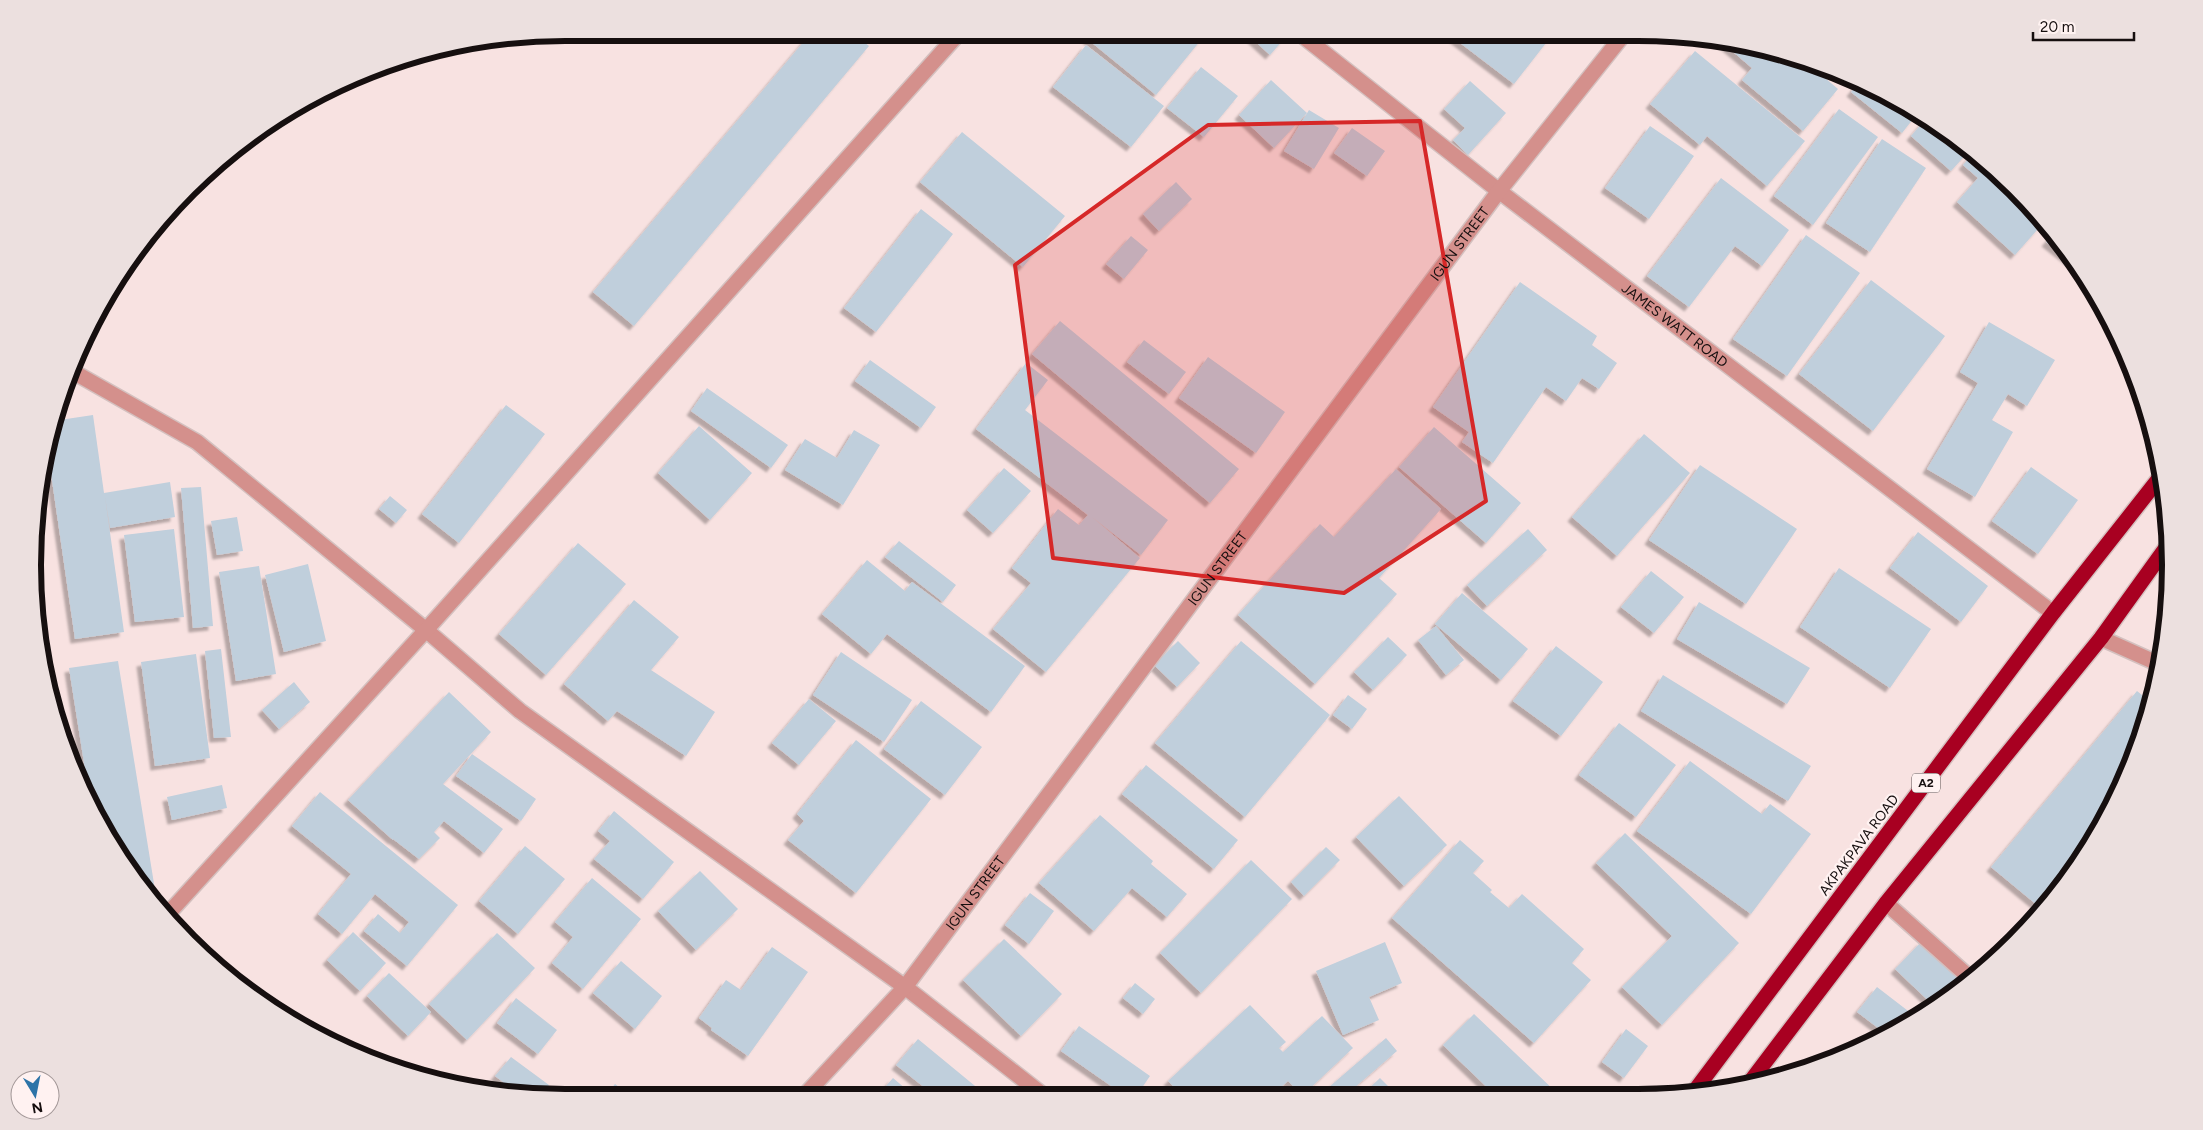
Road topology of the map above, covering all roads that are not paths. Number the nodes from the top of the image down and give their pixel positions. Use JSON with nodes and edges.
{"nodes":[{"id":1,"x":952,"y":41,"type":"edge"},
{"id":2,"x":1309,"y":41,"type":"edge"},
{"id":3,"x":1618,"y":41,"type":"edge"},
{"id":4,"x":1499,"y":191,"type":"junction"},
{"id":5,"x":78,"y":374,"type":"edge"},
{"id":6,"x":2155,"y":484,"type":"edge"},
{"id":7,"x":2162,"y":554,"type":"edge"},
{"id":8,"x":2053,"y":613,"type":"junction"},
{"id":9,"x":426,"y":630,"type":"junction"},
{"id":10,"x":2101,"y":638,"type":"junction"},
{"id":11,"x":2153,"y":661,"type":"edge"},
{"id":12,"x":1886,"y":903,"type":"junction"},
{"id":13,"x":171,"y":910,"type":"edge"},
{"id":14,"x":1965,"y":974,"type":"edge"},
{"id":15,"x":905,"y":987,"type":"junction"},
{"id":16,"x":1755,"y":1075,"type":"edge"},
{"id":17,"x":1699,"y":1085,"type":"edge"},
{"id":18,"x":810,"y":1089,"type":"edge"},
{"id":19,"x":1035,"y":1089,"type":"edge"}],
"edges":[{"from":1,"to":9,"type":"street"},
{"from":2,"to":4,"type":"street","name":"JAMES WATT ROAD"},
{"from":3,"to":4,"type":"street","name":"IGUN STREET"},
{"from":4,"to":8,"type":"street","name":"JAMES WATT ROAD"},
{"from":4,"to":15,"type":"street","name":"IGUN STREET"},
{"from":5,"to":9,"type":"street"},
{"from":6,"to":8,"type":"highway","name":"AKPAKPAVA ROAD","number":"A2"},
{"from":7,"to":10,"type":"highway"},
{"from":8,"to":17,"type":"highway","name":"AKPAKPAVA ROAD","number":"A2"},
{"from":9,"to":13,"type":"street"},
{"from":9,"to":15,"type":"street"},
{"from":10,"to":11,"type":"street"},
{"from":10,"to":12,"type":"highway"},
{"from":12,"to":14,"type":"street"},
{"from":12,"to":16,"type":"highway"},
{"from":15,"to":18,"type":"street","name":"IGUN STREET"},
{"from":15,"to":19,"type":"street"}]}
